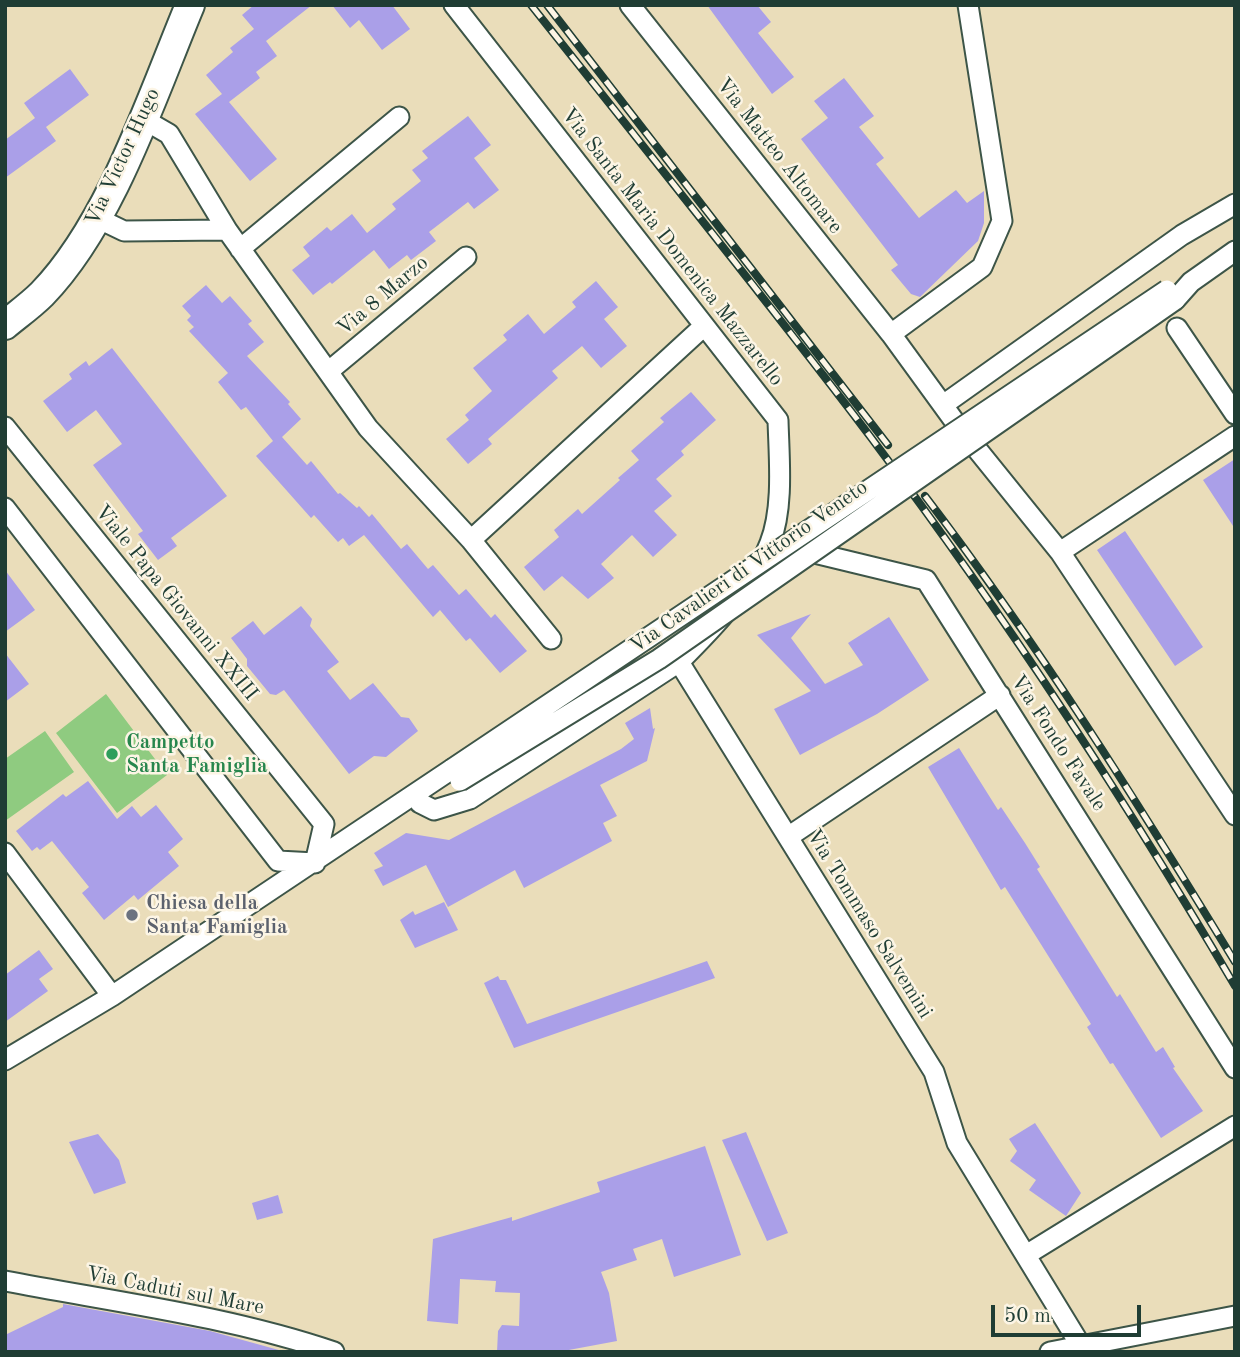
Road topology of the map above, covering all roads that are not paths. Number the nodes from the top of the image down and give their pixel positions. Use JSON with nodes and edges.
{"nodes":[{"id":1,"x":190,"y":5,"type":"edge"},
{"id":2,"x":454,"y":5,"type":"edge"},
{"id":3,"x":630,"y":5,"type":"edge"},
{"id":4,"x":968,"y":5,"type":"edge"},
{"id":5,"x":399,"y":117,"type":"dead end"},
{"id":6,"x":143,"y":120,"type":"junction"},
{"id":7,"x":1235,"y":204,"type":"edge"},
{"id":8,"x":97,"y":218,"type":"junction"},
{"id":9,"x":227,"y":230,"type":"junction"},
{"id":10,"x":240,"y":249,"type":"junction"},
{"id":11,"x":1235,"y":251,"type":"edge"},
{"id":12,"x":466,"y":257,"type":"dead end"},
{"id":13,"x":5,"y":325,"type":"edge"},
{"id":14,"x":704,"y":326,"type":"junction"},
{"id":15,"x":1177,"y":328,"type":"dead end"},
{"id":16,"x":891,"y":334,"type":"junction"},
{"id":17,"x":329,"y":371,"type":"junction"},
{"id":18,"x":943,"y":405,"type":"junction"},
{"id":19,"x":1235,"y":414,"type":"edge"},
{"id":20,"x":5,"y":428,"type":"edge"},
{"id":21,"x":1235,"y":436,"type":"edge"},
{"id":22,"x":5,"y":508,"type":"edge"},
{"id":23,"x":471,"y":540,"type":"junction"},
{"id":24,"x":770,"y":543,"type":"junction"},
{"id":25,"x":1060,"y":552,"type":"junction"},
{"id":26,"x":551,"y":639,"type":"dead end"},
{"id":27,"x":679,"y":662,"type":"junction"},
{"id":28,"x":1000,"y":695,"type":"junction"},
{"id":29,"x":456,"y":775,"type":"junction"},
{"id":30,"x":420,"y":803,"type":"junction"},
{"id":31,"x":1235,"y":815,"type":"edge"},
{"id":32,"x":788,"y":837,"type":"junction"},
{"id":33,"x":5,"y":853,"type":"edge"},
{"id":34,"x":315,"y":863,"type":"junction"},
{"id":35,"x":112,"y":996,"type":"junction"},
{"id":36,"x":5,"y":1060,"type":"edge"},
{"id":37,"x":1235,"y":1068,"type":"edge"},
{"id":38,"x":1235,"y":1126,"type":"edge"},
{"id":39,"x":1026,"y":1255,"type":"junction"},
{"id":40,"x":5,"y":1281,"type":"edge"},
{"id":41,"x":1235,"y":1316,"type":"edge"},
{"id":42,"x":1081,"y":1346,"type":"junction"},
{"id":43,"x":334,"y":1352,"type":"edge"},
{"id":44,"x":1050,"y":1352,"type":"edge"}],
"edges":[{"from":1,"to":6,"type":"main road","name":"Via Victor Hugo"},
{"from":2,"to":14,"type":"street","name":"Via Santa Maria Domenica Mazzarello"},
{"from":3,"to":16,"type":"street","name":"Via Matteo Altomare"},
{"from":4,"to":16,"type":"street"},
{"from":5,"to":10,"type":"street"},
{"from":6,"to":8,"type":"main road","name":"Via Victor Hugo"},
{"from":6,"to":9,"type":"street"},
{"from":7,"to":18,"type":"street"},
{"from":8,"to":9,"type":"street"},
{"from":8,"to":13,"type":"main road","name":"Via Victor Hugo"},
{"from":9,"to":10,"type":"street"},
{"from":10,"to":17,"type":"street"},
{"from":11,"to":29,"type":"street","name":"Via Cavalieri di Vittorio Veneto","bridge":true},
{"from":12,"to":17,"type":"street","name":"Via 8 Marzo"},
{"from":14,"to":23,"type":"street"},
{"from":14,"to":24,"type":"street","name":"Via Santa Maria Domenica Mazzarello"},
{"from":15,"to":19,"type":"street"},
{"from":16,"to":18,"type":"street","name":"Via Matteo Altomare"},
{"from":17,"to":23,"type":"street"},
{"from":18,"to":25,"type":"street","name":"Via Matteo Altomare"},
{"from":20,"to":34,"type":"street","name":"Viale Papa Giovanni XXIII"},
{"from":21,"to":25,"type":"street"},
{"from":22,"to":34,"type":"street"},
{"from":23,"to":26,"type":"street"},
{"from":24,"to":27,"type":"street"},
{"from":24,"to":28,"type":"street","name":"Via Fondo Favale"},
{"from":25,"to":31,"type":"street","name":"Via Matteo Altomare"},
{"from":27,"to":30,"type":"street"},
{"from":27,"to":32,"type":"street","name":"Via Tommaso Salvemini"},
{"from":28,"to":32,"type":"street"},
{"from":28,"to":37,"type":"street","name":"Via Fondo Favale"},
{"from":29,"to":30,"type":"street","name":"Via Cavalieri di Vittorio Veneto"},
{"from":29,"to":34,"type":"street","name":"Via Cavalieri di Vittorio Veneto"},
{"from":30,"to":34,"type":"street","name":"Via Cavalieri di Vittorio Veneto"},
{"from":32,"to":39,"type":"street","name":"Via Tommaso Salvemini"},
{"from":33,"to":35,"type":"street"},
{"from":34,"to":35,"type":"street","name":"Via Cavalieri di Vittorio Veneto"},
{"from":35,"to":36,"type":"street","name":"Via Cavalieri di Vittorio Veneto"},
{"from":38,"to":39,"type":"street"},
{"from":39,"to":42,"type":"street","name":"Via Tommaso Salvemini"},
{"from":40,"to":43,"type":"street","name":"Via Caduti sul Mare"},
{"from":41,"to":42,"type":"street"},
{"from":42,"to":44,"type":"street"}]}
